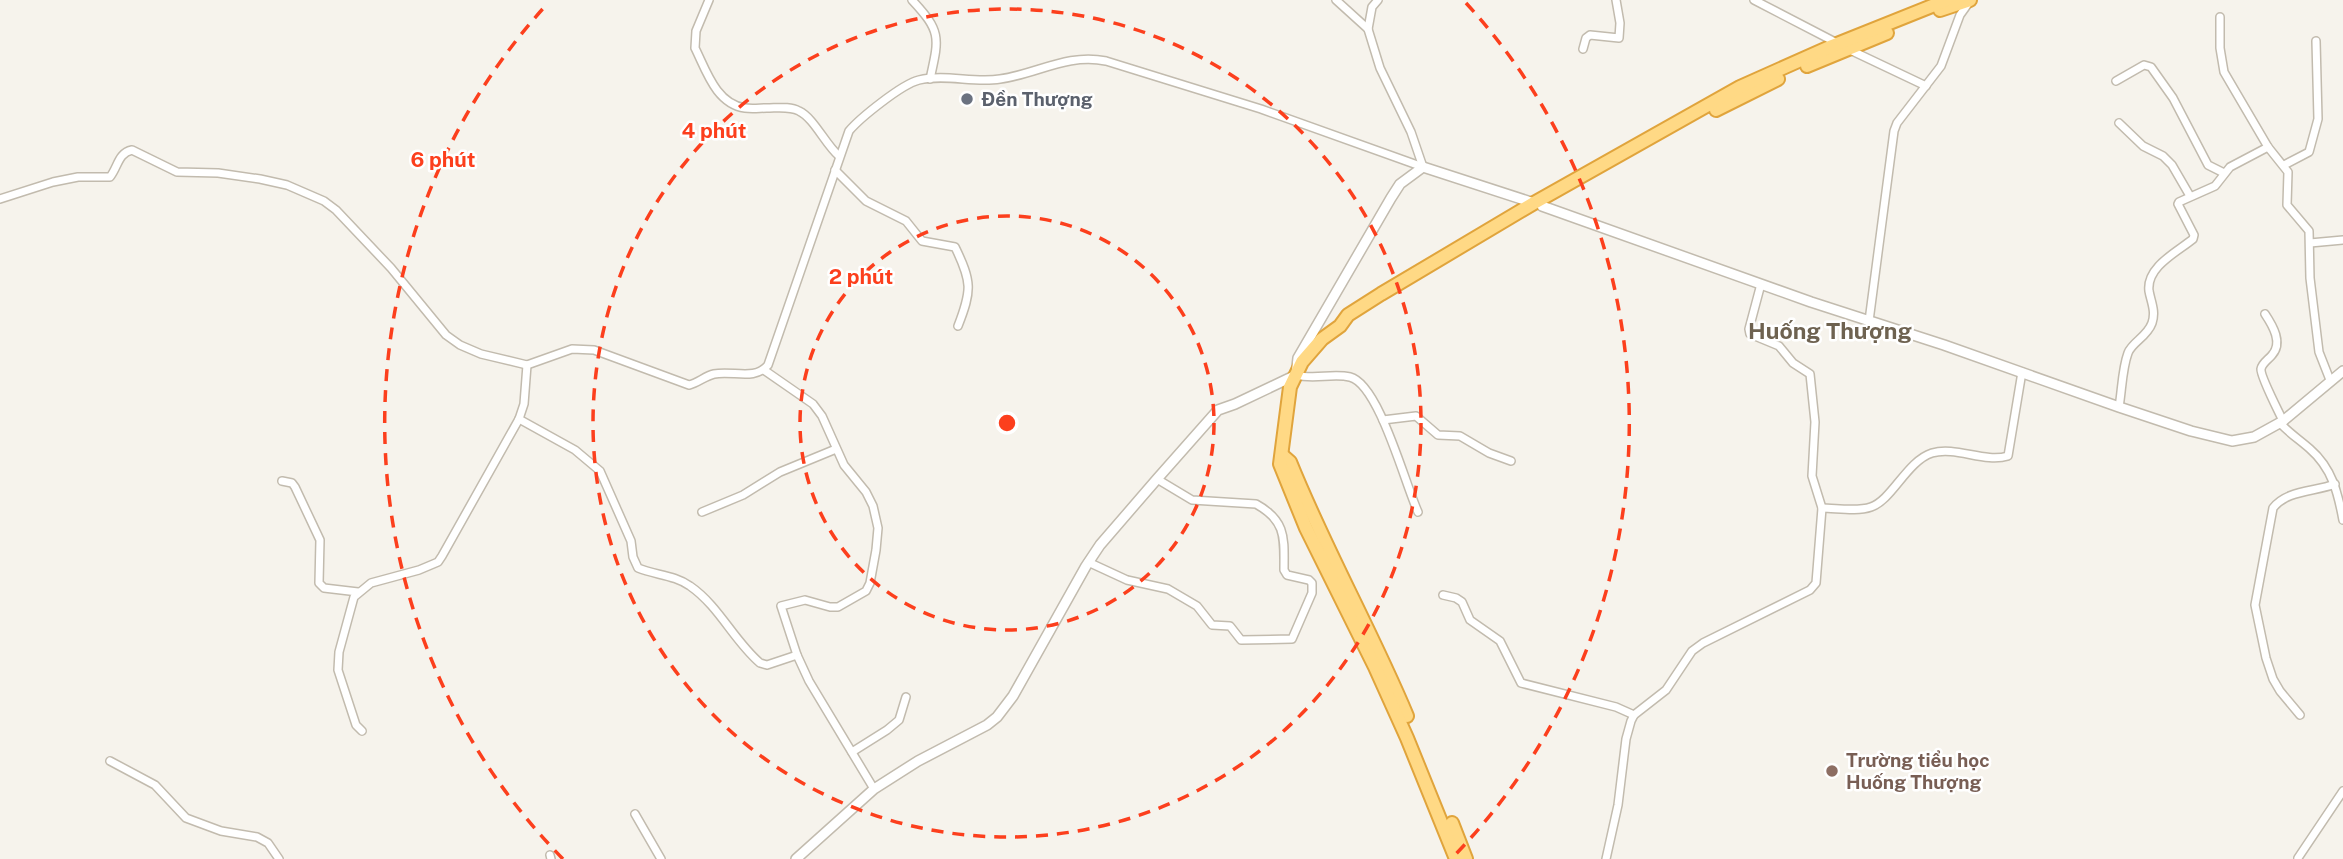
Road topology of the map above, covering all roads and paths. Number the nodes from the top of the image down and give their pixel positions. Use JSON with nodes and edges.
{"nodes":[{"id":1,"x":709,"y":0,"type":"edge"},
{"id":2,"x":912,"y":0,"type":"edge"},
{"id":3,"x":1336,"y":0,"type":"edge"},
{"id":4,"x":1378,"y":0,"type":"edge"},
{"id":5,"x":1616,"y":0,"type":"edge"},
{"id":6,"x":1754,"y":0,"type":"edge"},
{"id":7,"x":1947,"y":0,"type":"edge"},
{"id":8,"x":1970,"y":0,"type":"edge"},
{"id":9,"x":2220,"y":17,"type":"dead end"},
{"id":10,"x":1368,"y":29,"type":"junction"},
{"id":11,"x":2316,"y":41,"type":"dead end"},
{"id":12,"x":1843,"y":46,"type":"junction"},
{"id":13,"x":1583,"y":49,"type":"dead end"},
{"id":14,"x":930,"y":79,"type":"junction"},
{"id":15,"x":2116,"y":81,"type":"dead end"},
{"id":16,"x":1926,"y":86,"type":"junction"},
{"id":17,"x":2119,"y":123,"type":"dead end"},
{"id":18,"x":2269,"y":147,"type":"junction"},
{"id":19,"x":839,"y":156,"type":"junction"},
{"id":20,"x":2284,"y":165,"type":"junction"},
{"id":21,"x":1423,"y":167,"type":"junction"},
{"id":22,"x":835,"y":170,"type":"junction"},
{"id":23,"x":2224,"y":173,"type":"junction"},
{"id":24,"x":2190,"y":196,"type":"junction"},
{"id":25,"x":0,"y":199,"type":"edge"},
{"id":26,"x":1538,"y":205,"type":"junction"},
{"id":27,"x":2343,"y":240,"type":"edge"},
{"id":28,"x":2311,"y":243,"type":"junction"},
{"id":29,"x":1761,"y":284,"type":"junction"},
{"id":30,"x":2265,"y":314,"type":"dead end"},
{"id":31,"x":1869,"y":321,"type":"junction"},
{"id":32,"x":958,"y":326,"type":"dead end"},
{"id":33,"x":527,"y":365,"type":"junction"},
{"id":34,"x":764,"y":370,"type":"junction"},
{"id":35,"x":2343,"y":371,"type":"edge"},
{"id":36,"x":2022,"y":372,"type":"junction"},
{"id":37,"x":1296,"y":375,"type":"junction"},
{"id":38,"x":2330,"y":380,"type":"junction"},
{"id":39,"x":2119,"y":407,"type":"junction"},
{"id":40,"x":519,"y":419,"type":"junction"},
{"id":41,"x":1383,"y":420,"type":"junction"},
{"id":42,"x":2281,"y":422,"type":"junction"},
{"id":43,"x":836,"y":449,"type":"junction"},
{"id":44,"x":1282,"y":456,"type":"junction"},
{"id":45,"x":1511,"y":461,"type":"dead end"},
{"id":46,"x":1157,"y":480,"type":"junction"},
{"id":47,"x":282,"y":481,"type":"dead end"},
{"id":48,"x":2338,"y":488,"type":"edge"},
{"id":49,"x":1822,"y":508,"type":"junction"},
{"id":50,"x":702,"y":512,"type":"dead end"},
{"id":51,"x":1418,"y":512,"type":"dead end"},
{"id":52,"x":2343,"y":520,"type":"edge"},
{"id":53,"x":1088,"y":562,"type":"junction"},
{"id":54,"x":358,"y":592,"type":"junction"},
{"id":55,"x":1443,"y":595,"type":"dead end"},
{"id":56,"x":797,"y":655,"type":"junction"},
{"id":57,"x":906,"y":698,"type":"dead end"},
{"id":58,"x":1634,"y":715,"type":"junction"},
{"id":59,"x":2300,"y":715,"type":"dead end"},
{"id":60,"x":362,"y":731,"type":"dead end"},
{"id":61,"x":852,"y":752,"type":"junction"},
{"id":62,"x":110,"y":761,"type":"dead end"},
{"id":63,"x":874,"y":789,"type":"junction"},
{"id":64,"x":2343,"y":792,"type":"edge"},
{"id":65,"x":635,"y":814,"type":"dead end"},
{"id":66,"x":800,"y":858,"type":"edge"},
{"id":67,"x":2298,"y":858,"type":"edge"},
{"id":68,"x":279,"y":859,"type":"edge"},
{"id":69,"x":661,"y":859,"type":"edge"},
{"id":70,"x":1456,"y":859,"type":"edge"},
{"id":71,"x":1466,"y":859,"type":"edge"},
{"id":72,"x":1606,"y":859,"type":"edge"}],
"edges":[{"from":1,"to":19,"type":"street"},
{"from":2,"to":14,"type":"street"},
{"from":3,"to":10,"type":"street"},
{"from":4,"to":10,"type":"street"},
{"from":5,"to":13,"type":"street"},
{"from":6,"to":12,"type":"street"},
{"from":7,"to":12,"type":"highway"},
{"from":8,"to":12,"type":"highway"},
{"from":8,"to":16,"type":"street"},
{"from":9,"to":18,"type":"street"},
{"from":10,"to":21,"type":"street"},
{"from":11,"to":20,"type":"street"},
{"from":12,"to":16,"type":"street"},
{"from":12,"to":26,"type":"highway"},
{"from":14,"to":19,"type":"street"},
{"from":14,"to":21,"type":"street"},
{"from":15,"to":23,"type":"street"},
{"from":16,"to":31,"type":"street"},
{"from":17,"to":24,"type":"street"},
{"from":18,"to":20,"type":"street"},
{"from":18,"to":23,"type":"street"},
{"from":19,"to":22,"type":"street"},
{"from":20,"to":28,"type":"street"},
{"from":21,"to":26,"type":"street"},
{"from":21,"to":37,"type":"street"},
{"from":22,"to":32,"type":"street"},
{"from":22,"to":34,"type":"street"},
{"from":23,"to":24,"type":"street"},
{"from":24,"to":39,"type":"street"},
{"from":25,"to":33,"type":"street"},
{"from":26,"to":29,"type":"street"},
{"from":26,"to":37,"type":"highway"},
{"from":27,"to":28,"type":"street"},
{"from":28,"to":38,"type":"street"},
{"from":29,"to":31,"type":"street"},
{"from":29,"to":49,"type":"street"},
{"from":30,"to":42,"type":"street"},
{"from":31,"to":36,"type":"street"},
{"from":33,"to":34,"type":"street"},
{"from":33,"to":40,"type":"street"},
{"from":34,"to":43,"type":"street"},
{"from":35,"to":38,"type":"street"},
{"from":36,"to":39,"type":"street"},
{"from":36,"to":49,"type":"street"},
{"from":37,"to":41,"type":"street"},
{"from":37,"to":44,"type":"highway"},
{"from":37,"to":46,"type":"street"},
{"from":38,"to":42,"type":"street"},
{"from":39,"to":42,"type":"street"},
{"from":40,"to":54,"type":"street"},
{"from":40,"to":56,"type":"street"},
{"from":41,"to":45,"type":"street"},
{"from":41,"to":51,"type":"street"},
{"from":42,"to":48,"type":"street"},
{"from":43,"to":50,"type":"street"},
{"from":43,"to":56,"type":"street"},
{"from":44,"to":70,"type":"highway"},
{"from":44,"to":71,"type":"highway"},
{"from":46,"to":53,"type":"street"},
{"from":46,"to":53,"type":"street"},
{"from":47,"to":54,"type":"street"},
{"from":48,"to":52,"type":"street"},
{"from":48,"to":59,"type":"street"},
{"from":49,"to":58,"type":"street"},
{"from":53,"to":63,"type":"street"},
{"from":54,"to":60,"type":"street"},
{"from":55,"to":58,"type":"street"},
{"from":56,"to":61,"type":"street"},
{"from":57,"to":61,"type":"street"},
{"from":58,"to":72,"type":"street"},
{"from":61,"to":63,"type":"street"},
{"from":62,"to":68,"type":"street"},
{"from":63,"to":66,"type":"street"},
{"from":64,"to":67,"type":"street"},
{"from":65,"to":69,"type":"street"}]}
